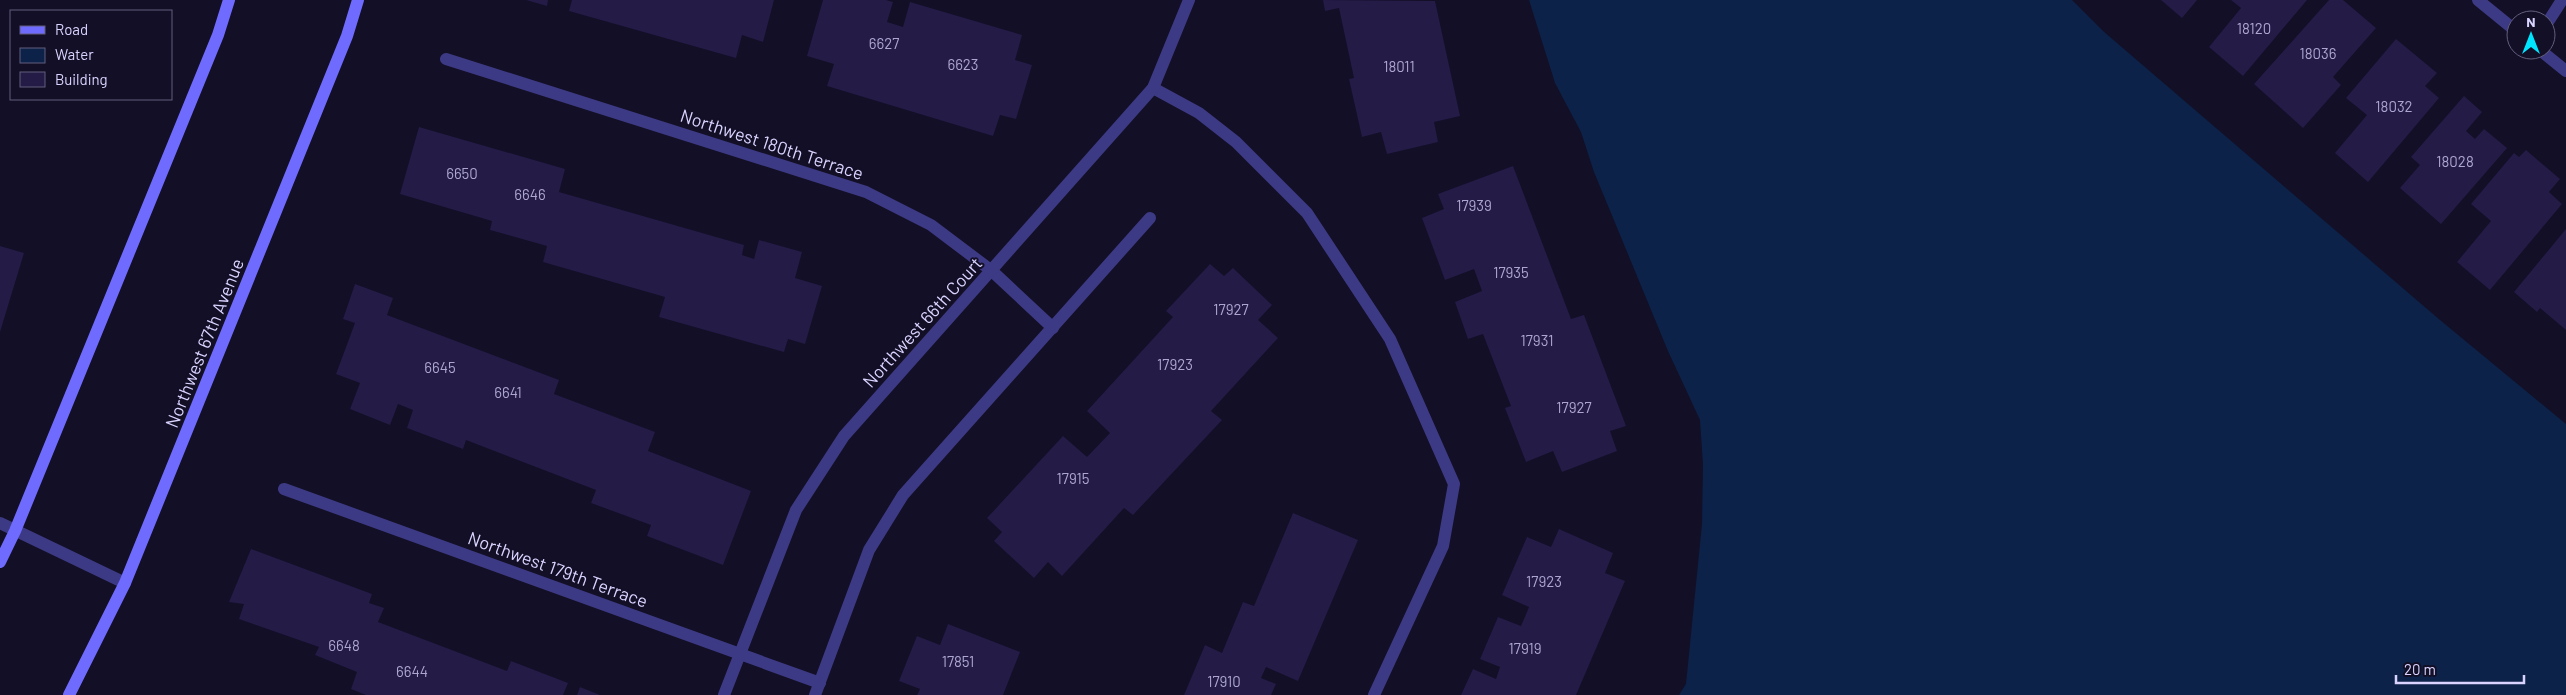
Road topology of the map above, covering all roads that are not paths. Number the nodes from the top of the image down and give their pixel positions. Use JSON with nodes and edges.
{"nodes":[{"id":1,"x":230,"y":0,"type":"edge"},
{"id":2,"x":358,"y":0,"type":"edge"},
{"id":3,"x":1189,"y":0,"type":"edge"},
{"id":4,"x":2478,"y":0,"type":"edge"},
{"id":5,"x":2506,"y":23,"type":"edge"},
{"id":6,"x":446,"y":59,"type":"dead end"},
{"id":7,"x":2552,"y":60,"type":"edge"},
{"id":8,"x":2566,"y":71,"type":"edge"},
{"id":9,"x":1153,"y":88,"type":"junction"},
{"id":10,"x":1150,"y":218,"type":"dead end"},
{"id":11,"x":992,"y":271,"type":"junction"},
{"id":12,"x":1053,"y":328,"type":"junction"},
{"id":13,"x":284,"y":488,"type":"dead end"},
{"id":14,"x":0,"y":524,"type":"edge"},
{"id":15,"x":15,"y":531,"type":"junction"},
{"id":16,"x":0,"y":562,"type":"edge"},
{"id":17,"x":125,"y":583,"type":"junction"},
{"id":18,"x":739,"y":653,"type":"junction"},
{"id":19,"x":817,"y":689,"type":"edge"},
{"id":20,"x":70,"y":695,"type":"edge"},
{"id":21,"x":724,"y":695,"type":"edge"},
{"id":22,"x":1374,"y":695,"type":"edge"}],
"edges":[{"from":1,"to":15,"type":"main road"},
{"from":2,"to":17,"type":"main road","name":"Northwest 67th Avenue"},
{"from":3,"to":9,"type":"street","name":"Northwest 66th Court"},
{"from":4,"to":5,"type":"street"},
{"from":6,"to":11,"type":"street","name":"Northwest 180th Terrace"},
{"from":7,"to":8,"type":"street"},
{"from":9,"to":11,"type":"street","name":"Northwest 66th Court"},
{"from":9,"to":22,"type":"street"},
{"from":10,"to":12,"type":"street"},
{"from":11,"to":12,"type":"street","name":"Northwest 180th Terrace"},
{"from":11,"to":18,"type":"street","name":"Northwest 66th Court"},
{"from":12,"to":19,"type":"street"},
{"from":13,"to":18,"type":"street","name":"Northwest 179th Terrace"},
{"from":14,"to":15,"type":"street"},
{"from":15,"to":16,"type":"main road"},
{"from":15,"to":17,"type":"street"},
{"from":17,"to":20,"type":"main road","name":"Northwest 67th Avenue"},
{"from":18,"to":19,"type":"street","name":"Northwest 179th Terrace"},
{"from":18,"to":21,"type":"street","name":"Northwest 66th Court"}]}
